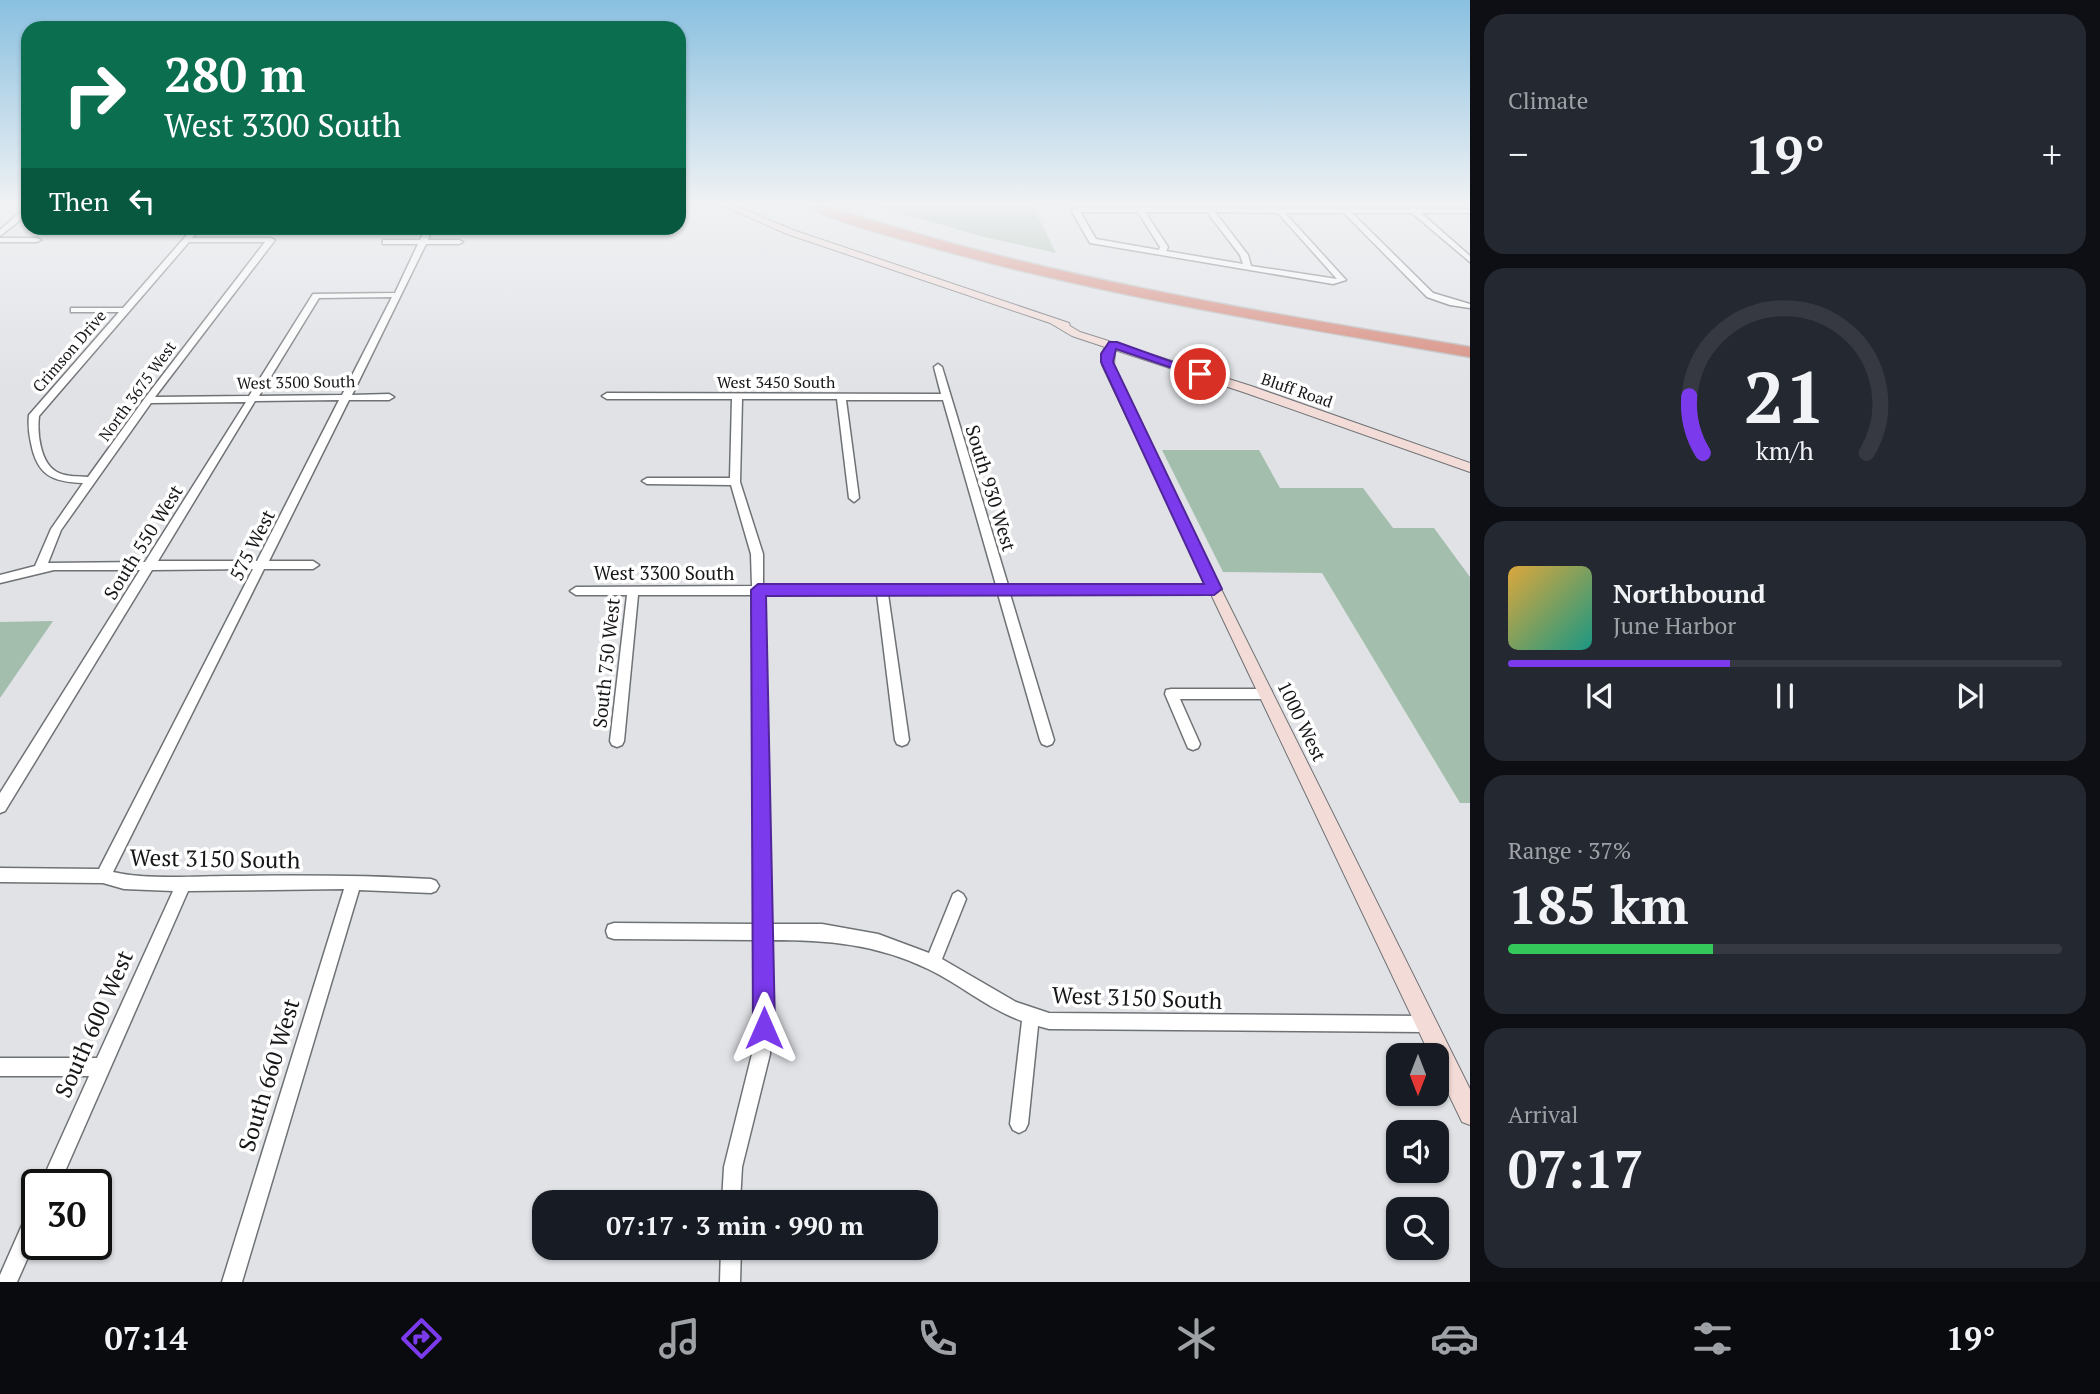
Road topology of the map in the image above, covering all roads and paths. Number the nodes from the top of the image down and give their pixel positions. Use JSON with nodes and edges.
{"nodes":[{"id":1,"x":162,"y":266,"type":"edge"},
{"id":2,"x":251,"y":266,"type":"edge"},
{"id":3,"x":412,"y":266,"type":"edge"},
{"id":4,"x":889,"y":266,"type":"edge"},
{"id":5,"x":1011,"y":266,"type":"edge"},
{"id":6,"x":1060,"y":266,"type":"edge"},
{"id":7,"x":1236,"y":266,"type":"edge"},
{"id":8,"x":1329,"y":266,"type":"edge"},
{"id":9,"x":1403,"y":266,"type":"edge"},
{"id":10,"x":1248,"y":268,"type":"joint"},
{"id":11,"x":1342,"y":280,"type":"joint"},
{"id":12,"x":396,"y":295,"type":"junction"},
{"id":13,"x":1470,"y":306,"type":"edge"},
{"id":14,"x":75,"y":310,"type":"dead end"},
{"id":15,"x":122,"y":310,"type":"junction"},
{"id":16,"x":1470,"y":339,"type":"edge"},
{"id":17,"x":1113,"y":344,"type":"junction"},
{"id":18,"x":1470,"y":352,"type":"edge"},
{"id":19,"x":938,"y":367,"type":"dead end"},
{"id":20,"x":253,"y":397,"type":"junction"},
{"id":21,"x":346,"y":397,"type":"junction"},
{"id":22,"x":389,"y":397,"type":"dead end"},
{"id":23,"x":607,"y":397,"type":"dead end"},
{"id":24,"x":737,"y":397,"type":"junction"},
{"id":25,"x":946,"y":397,"type":"junction"},
{"id":26,"x":841,"y":398,"type":"junction"},
{"id":27,"x":148,"y":400,"type":"junction"},
{"id":28,"x":1470,"y":468,"type":"edge"},
{"id":29,"x":92,"y":480,"type":"junction"},
{"id":30,"x":647,"y":481,"type":"dead end"},
{"id":31,"x":735,"y":482,"type":"junction"},
{"id":32,"x":854,"y":498,"type":"dead end"},
{"id":33,"x":149,"y":564,"type":"junction"},
{"id":34,"x":262,"y":565,"type":"junction"},
{"id":35,"x":313,"y":565,"type":"dead end"},
{"id":36,"x":93,"y":566,"type":"joint"},
{"id":37,"x":40,"y":568,"type":"junction"},
{"id":38,"x":0,"y":579,"type":"edge"},
{"id":39,"x":1002,"y":589,"type":"junction"},
{"id":40,"x":1214,"y":589,"type":"junction"},
{"id":41,"x":633,"y":590,"type":"junction"},
{"id":42,"x":758,"y":590,"type":"junction"},
{"id":43,"x":576,"y":591,"type":"dead end"},
{"id":44,"x":882,"y":591,"type":"junction"},
{"id":45,"x":1266,"y":694,"type":"junction"},
{"id":46,"x":902,"y":740,"type":"dead end"},
{"id":47,"x":1047,"y":740,"type":"dead end"},
{"id":48,"x":617,"y":741,"type":"dead end"},
{"id":49,"x":1193,"y":744,"type":"dead end"},
{"id":50,"x":0,"y":806,"type":"edge"},
{"id":51,"x":0,"y":875,"type":"edge"},
{"id":52,"x":103,"y":876,"type":"junction"},
{"id":53,"x":354,"y":882,"type":"junction"},
{"id":54,"x":184,"y":884,"type":"junction"},
{"id":55,"x":431,"y":886,"type":"dead end"},
{"id":56,"x":958,"y":899,"type":"dead end"},
{"id":57,"x":614,"y":931,"type":"dead end"},
{"id":58,"x":762,"y":932,"type":"junction"},
{"id":59,"x":933,"y":963,"type":"junction"},
{"id":60,"x":1031,"y":1016,"type":"junction"},
{"id":61,"x":1425,"y":1024,"type":"junction"},
{"id":62,"x":101,"y":1067,"type":"junction"},
{"id":63,"x":0,"y":1068,"type":"edge"},
{"id":64,"x":1470,"y":1114,"type":"edge"},
{"id":65,"x":1019,"y":1124,"type":"dead end"},
{"id":66,"x":57,"y":1169,"type":"edge"},
{"id":67,"x":732,"y":1190,"type":"edge"},
{"id":68,"x":21,"y":1250,"type":"edge"},
{"id":69,"x":731,"y":1260,"type":"edge"},
{"id":70,"x":7,"y":1282,"type":"edge"},
{"id":71,"x":232,"y":1282,"type":"edge"},
{"id":72,"x":730,"y":1282,"type":"edge"}],
"edges":[{"from":1,"to":15,"type":"street","name":"Crimson Drive"},
{"from":2,"to":27,"type":"street","name":"North 3675 West"},
{"from":3,"to":12,"type":"street","name":"575 West"},
{"from":4,"to":17,"type":"main road","name":"Bluff Road"},
{"from":5,"to":18,"type":"highway"},
{"from":6,"to":16,"type":"highway"},
{"from":7,"to":10,"type":"street"},
{"from":8,"to":11,"type":"street"},
{"from":9,"to":13,"type":"street"},
{"from":10,"to":11,"type":"street"},
{"from":12,"to":20,"type":"street","name":"South 550 West"},
{"from":12,"to":21,"type":"street","name":"575 West"},
{"from":14,"to":15,"type":"street"},
{"from":15,"to":29,"type":"street","name":"Crimson Drive"},
{"from":17,"to":28,"type":"main road","name":"Bluff Road"},
{"from":17,"to":40,"type":"main road","name":"1000 West"},
{"from":19,"to":25,"type":"street","name":"South 930 West"},
{"from":20,"to":21,"type":"street","name":"West 3500 South"},
{"from":20,"to":27,"type":"street","name":"West 3500 South"},
{"from":20,"to":33,"type":"street","name":"South 550 West"},
{"from":21,"to":22,"type":"street","name":"West 3500 South"},
{"from":21,"to":34,"type":"street","name":"575 West"},
{"from":23,"to":24,"type":"street","name":"West 3450 South"},
{"from":24,"to":26,"type":"street","name":"West 3450 South"},
{"from":24,"to":31,"type":"street"},
{"from":25,"to":26,"type":"street","name":"West 3450 South"},
{"from":25,"to":39,"type":"street","name":"South 930 West"},
{"from":26,"to":32,"type":"street"},
{"from":27,"to":29,"type":"street","name":"North 3675 West"},
{"from":29,"to":37,"type":"street","name":"North 3675 West"},
{"from":30,"to":31,"type":"street"},
{"from":31,"to":42,"type":"street"},
{"from":33,"to":34,"type":"street"},
{"from":33,"to":36,"type":"street"},
{"from":33,"to":50,"type":"street","name":"South 550 West"},
{"from":34,"to":35,"type":"street"},
{"from":34,"to":52,"type":"street","name":"575 West"},
{"from":36,"to":37,"type":"street"},
{"from":37,"to":38,"type":"street"},
{"from":39,"to":40,"type":"street","name":"West 3300 South"},
{"from":39,"to":44,"type":"street","name":"West 3300 South"},
{"from":39,"to":47,"type":"street","name":"South 930 West"},
{"from":40,"to":45,"type":"main road","name":"1000 West"},
{"from":41,"to":42,"type":"street","name":"West 3300 South"},
{"from":41,"to":43,"type":"street","name":"West 3300 South"},
{"from":41,"to":48,"type":"street","name":"South 750 West"},
{"from":42,"to":44,"type":"street","name":"West 3300 South"},
{"from":42,"to":58,"type":"street"},
{"from":44,"to":46,"type":"street"},
{"from":45,"to":49,"type":"street"},
{"from":45,"to":61,"type":"main road","name":"1000 West"},
{"from":51,"to":52,"type":"street","name":"West 3150 South"},
{"from":52,"to":54,"type":"street","name":"West 3150 South"},
{"from":53,"to":54,"type":"street","name":"West 3150 South"},
{"from":53,"to":55,"type":"street","name":"West 3150 South"},
{"from":53,"to":71,"type":"street","name":"South 660 West"},
{"from":54,"to":62,"type":"street","name":"South 600 West"},
{"from":56,"to":59,"type":"street"},
{"from":57,"to":58,"type":"street","name":"West 3150 South"},
{"from":58,"to":59,"type":"street","name":"West 3150 South"},
{"from":58,"to":67,"type":"street"},
{"from":59,"to":60,"type":"street","name":"West 3150 South"},
{"from":60,"to":61,"type":"street","name":"West 3150 South"},
{"from":60,"to":65,"type":"street"},
{"from":61,"to":64,"type":"main road","name":"1000 West"},
{"from":62,"to":63,"type":"street"},
{"from":62,"to":66,"type":"street","name":"South 600 West"},
{"from":68,"to":70,"type":"street"},
{"from":69,"to":72,"type":"street"}]}
